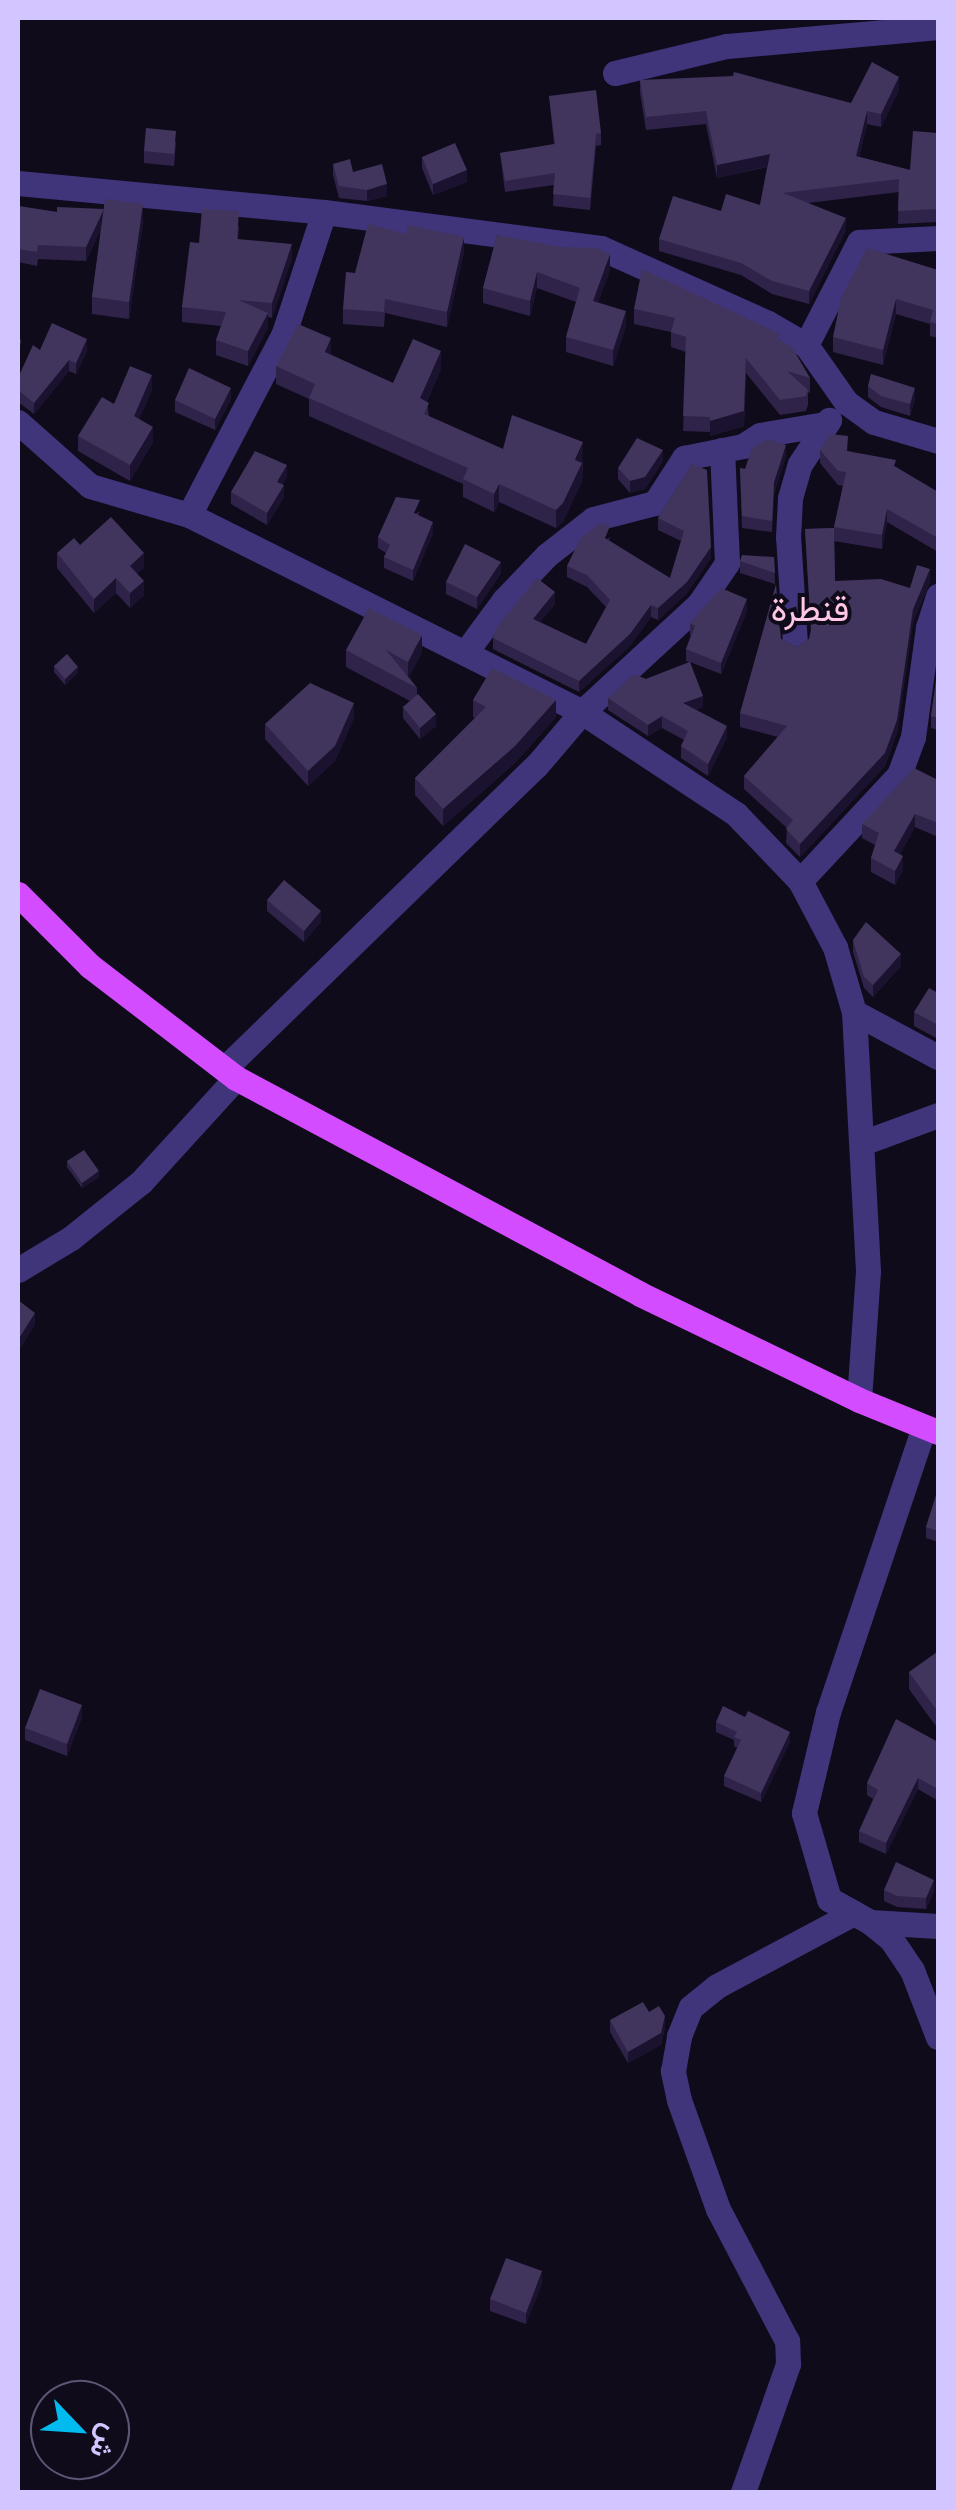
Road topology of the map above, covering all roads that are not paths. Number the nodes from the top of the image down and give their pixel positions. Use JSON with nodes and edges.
{"nodes":[{"id":1,"x":938,"y":27,"type":"edge"},
{"id":2,"x":616,"y":73,"type":"dead end"},
{"id":3,"x":18,"y":184,"type":"edge"},
{"id":4,"x":324,"y":212,"type":"junction"},
{"id":5,"x":938,"y":238,"type":"edge"},
{"id":6,"x":806,"y":345,"type":"junction"},
{"id":7,"x":846,"y":402,"type":"junction"},
{"id":8,"x":18,"y":422,"type":"edge"},
{"id":9,"x":826,"y":424,"type":"junction"},
{"id":10,"x":937,"y":439,"type":"edge"},
{"id":11,"x":722,"y":450,"type":"junction"},
{"id":12,"x":189,"y":515,"type":"junction"},
{"id":13,"x":938,"y":596,"type":"edge"},
{"id":14,"x":796,"y":644,"type":"edge"},
{"id":15,"x":465,"y":653,"type":"junction"},
{"id":16,"x":582,"y":712,"type":"junction"},
{"id":17,"x":800,"y":881,"type":"junction"},
{"id":18,"x":18,"y":894,"type":"edge"},
{"id":19,"x":854,"y":1012,"type":"junction"},
{"id":20,"x":938,"y":1057,"type":"edge"},
{"id":21,"x":230,"y":1073,"type":"junction"},
{"id":22,"x":938,"y":1115,"type":"edge"},
{"id":23,"x":862,"y":1143,"type":"junction"},
{"id":24,"x":18,"y":1270,"type":"edge"},
{"id":25,"x":859,"y":1400,"type":"junction"},
{"id":26,"x":931,"y":1429,"type":"edge"},
{"id":27,"x":862,"y":1917,"type":"junction"},
{"id":28,"x":938,"y":1926,"type":"edge"},
{"id":29,"x":938,"y":2038,"type":"edge"},
{"id":30,"x":744,"y":2492,"type":"edge"}],
"edges":[{"from":1,"to":2,"type":"street"},
{"from":3,"to":4,"type":"street"},
{"from":4,"to":6,"type":"street"},
{"from":4,"to":12,"type":"street"},
{"from":5,"to":6,"type":"street"},
{"from":6,"to":7,"type":"street"},
{"from":7,"to":9,"type":"street"},
{"from":7,"to":10,"type":"street"},
{"from":8,"to":12,"type":"street"},
{"from":9,"to":11,"type":"street"},
{"from":9,"to":14,"type":"street"},
{"from":11,"to":15,"type":"street"},
{"from":11,"to":16,"type":"street"},
{"from":12,"to":15,"type":"street"},
{"from":13,"to":17,"type":"street"},
{"from":15,"to":16,"type":"street"},
{"from":16,"to":17,"type":"street"},
{"from":16,"to":21,"type":"street"},
{"from":17,"to":19,"type":"street"},
{"from":18,"to":21,"type":"main road"},
{"from":19,"to":20,"type":"street"},
{"from":19,"to":23,"type":"street"},
{"from":21,"to":24,"type":"street"},
{"from":21,"to":25,"type":"main road"},
{"from":22,"to":23,"type":"street"},
{"from":23,"to":25,"type":"street"},
{"from":25,"to":26,"type":"main road"},
{"from":26,"to":27,"type":"street"},
{"from":27,"to":28,"type":"street"},
{"from":27,"to":29,"type":"street"},
{"from":27,"to":30,"type":"street"}]}
